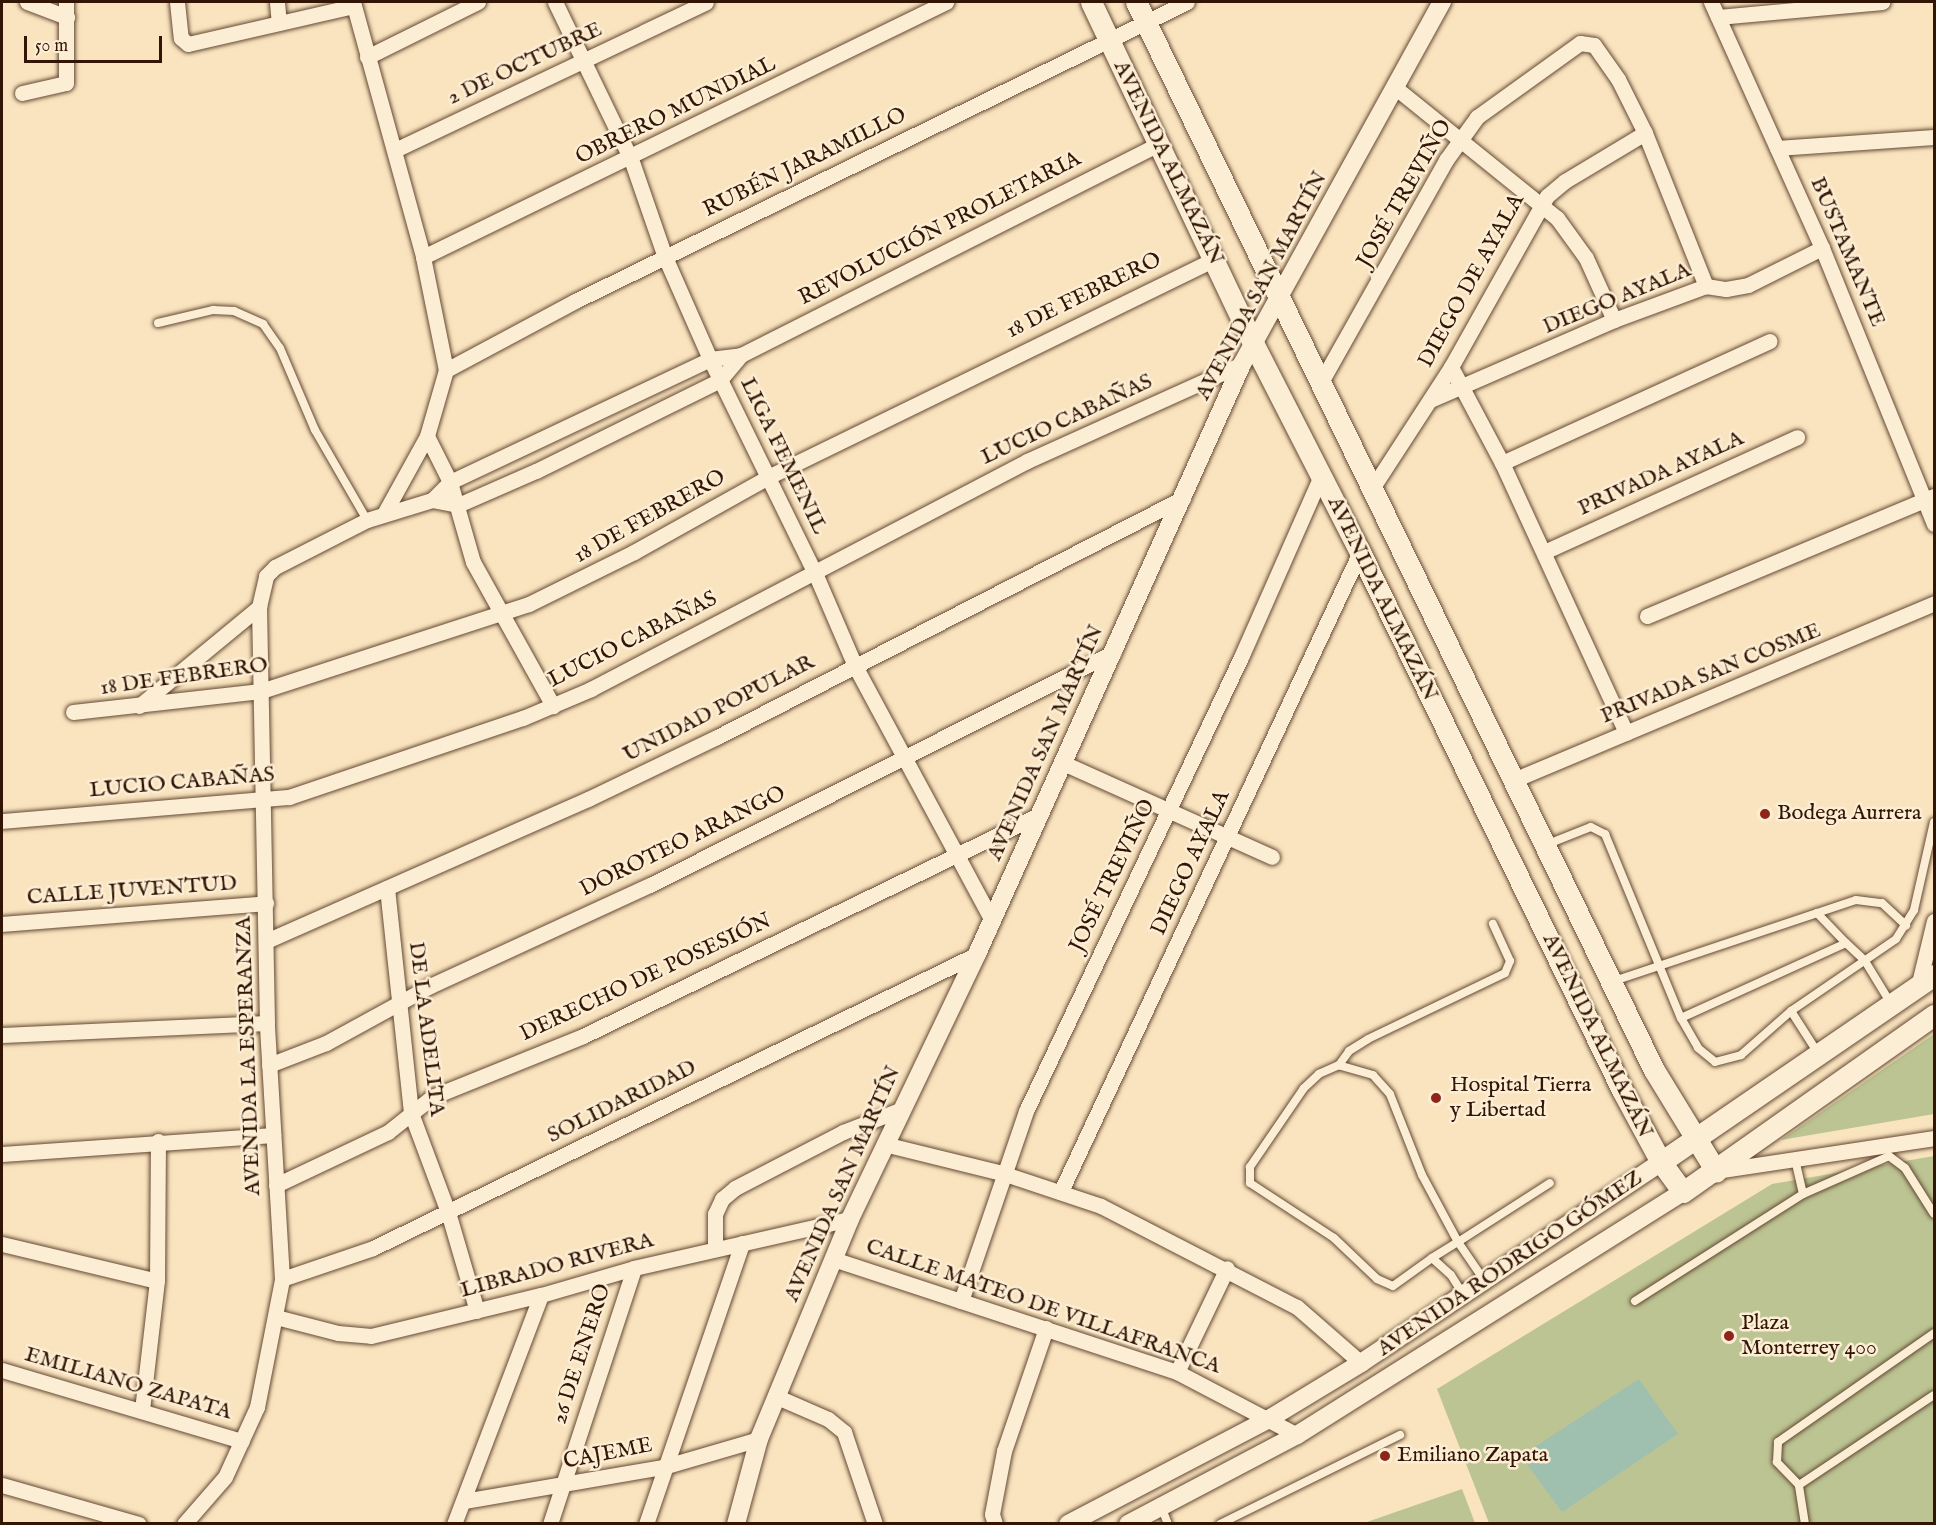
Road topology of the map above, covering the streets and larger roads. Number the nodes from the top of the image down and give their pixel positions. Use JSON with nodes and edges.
{"nodes":[{"id":1,"x":27,"y":2,"type":"edge"},
{"id":2,"x":66,"y":2,"type":"edge"},
{"id":3,"x":177,"y":2,"type":"edge"},
{"id":4,"x":277,"y":2,"type":"edge"},
{"id":5,"x":478,"y":2,"type":"edge"},
{"id":6,"x":555,"y":2,"type":"edge"},
{"id":7,"x":706,"y":2,"type":"edge"},
{"id":8,"x":946,"y":2,"type":"edge"},
{"id":9,"x":1091,"y":2,"type":"edge"},
{"id":10,"x":1187,"y":2,"type":"edge"},
{"id":11,"x":1442,"y":2,"type":"edge"},
{"id":12,"x":1711,"y":2,"type":"edge"},
{"id":13,"x":1882,"y":2,"type":"edge"},
{"id":14,"x":353,"y":4,"type":"edge"},
{"id":15,"x":1141,"y":11,"type":"edge"},
{"id":16,"x":67,"y":17,"type":"junction"},
{"id":17,"x":1718,"y":17,"type":"junction"},
{"id":18,"x":279,"y":23,"type":"junction"},
{"id":19,"x":1108,"y":38,"type":"junction"},
{"id":20,"x":367,"y":57,"type":"junction"},
{"id":21,"x":583,"y":62,"type":"junction"},
{"id":22,"x":1397,"y":89,"type":"junction"},
{"id":23,"x":22,"y":93,"type":"dead end"},
{"id":24,"x":1645,"y":133,"type":"junction"},
{"id":25,"x":1935,"y":137,"type":"edge"},
{"id":26,"x":1461,"y":140,"type":"junction"},
{"id":27,"x":1159,"y":144,"type":"junction"},
{"id":28,"x":1777,"y":148,"type":"junction"},
{"id":29,"x":395,"y":150,"type":"junction"},
{"id":30,"x":631,"y":159,"type":"junction"},
{"id":31,"x":1539,"y":206,"type":"junction"},
{"id":32,"x":1822,"y":249,"type":"junction"},
{"id":33,"x":664,"y":257,"type":"junction"},
{"id":34,"x":423,"y":258,"type":"junction"},
{"id":35,"x":1215,"y":259,"type":"junction"},
{"id":36,"x":1706,"y":286,"type":"junction"},
{"id":37,"x":1280,"y":299,"type":"junction"},
{"id":38,"x":1614,"y":320,"type":"junction"},
{"id":39,"x":1770,"y":341,"type":"dead end"},
{"id":40,"x":1254,"y":345,"type":"junction"},
{"id":41,"x":741,"y":355,"type":"junction"},
{"id":42,"x":710,"y":359,"type":"junction"},
{"id":43,"x":1242,"y":364,"type":"junction"},
{"id":44,"x":1451,"y":367,"type":"junction"},
{"id":45,"x":446,"y":370,"type":"junction"},
{"id":46,"x":720,"y":380,"type":"junction"},
{"id":47,"x":1321,"y":382,"type":"junction"},
{"id":48,"x":1463,"y":388,"type":"junction"},
{"id":49,"x":1430,"y":400,"type":"junction"},
{"id":50,"x":427,"y":436,"type":"junction"},
{"id":51,"x":1797,"y":437,"type":"dead end"},
{"id":52,"x":1502,"y":463,"type":"junction"},
{"id":53,"x":1321,"y":476,"type":"junction"},
{"id":54,"x":768,"y":477,"type":"junction"},
{"id":55,"x":450,"y":482,"type":"junction"},
{"id":56,"x":1374,"y":487,"type":"junction"},
{"id":57,"x":1930,"y":497,"type":"edge"},
{"id":58,"x":1183,"y":498,"type":"junction"},
{"id":59,"x":432,"y":500,"type":"junction"},
{"id":60,"x":458,"y":505,"type":"junction"},
{"id":61,"x":385,"y":512,"type":"junction"},
{"id":62,"x":1935,"y":524,"type":"edge"},
{"id":63,"x":1360,"y":552,"type":"junction"},
{"id":64,"x":1544,"y":552,"type":"junction"},
{"id":65,"x":815,"y":573,"type":"junction"},
{"id":66,"x":1928,"y":606,"type":"edge"},
{"id":67,"x":259,"y":607,"type":"junction"},
{"id":68,"x":503,"y":615,"type":"junction"},
{"id":69,"x":1647,"y":616,"type":"dead end"},
{"id":70,"x":1114,"y":652,"type":"junction"},
{"id":71,"x":855,"y":666,"type":"junction"},
{"id":72,"x":261,"y":691,"type":"junction"},
{"id":73,"x":139,"y":706,"type":"junction"},
{"id":74,"x":553,"y":706,"type":"junction"},
{"id":75,"x":73,"y":712,"type":"dead end"},
{"id":76,"x":1626,"y":733,"type":"junction"},
{"id":77,"x":904,"y":760,"type":"junction"},
{"id":78,"x":1063,"y":763,"type":"junction"},
{"id":79,"x":1516,"y":779,"type":"junction"},
{"id":80,"x":263,"y":800,"type":"junction"},
{"id":81,"x":1169,"y":810,"type":"junction"},
{"id":82,"x":1039,"y":815,"type":"junction"},
{"id":83,"x":2,"y":821,"type":"edge"},
{"id":84,"x":1228,"y":838,"type":"junction"},
{"id":85,"x":954,"y":853,"type":"junction"},
{"id":86,"x":1272,"y":857,"type":"dead end"},
{"id":87,"x":387,"y":888,"type":"junction"},
{"id":88,"x":266,"y":903,"type":"junction"},
{"id":89,"x":992,"y":920,"type":"junction"},
{"id":90,"x":1935,"y":921,"type":"edge"},
{"id":91,"x":2,"y":924,"type":"edge"},
{"id":92,"x":266,"y":941,"type":"junction"},
{"id":93,"x":977,"y":954,"type":"junction"},
{"id":94,"x":1926,"y":981,"type":"edge"},
{"id":95,"x":398,"y":1002,"type":"junction"},
{"id":96,"x":1935,"y":1015,"type":"edge"},
{"id":97,"x":267,"y":1023,"type":"junction"},
{"id":98,"x":2,"y":1035,"type":"edge"},
{"id":99,"x":269,"y":1065,"type":"junction"},
{"id":100,"x":902,"y":1108,"type":"junction"},
{"id":101,"x":411,"y":1113,"type":"junction"},
{"id":102,"x":273,"y":1135,"type":"junction"},
{"id":103,"x":1935,"y":1138,"type":"edge"},
{"id":104,"x":1694,"y":1140,"type":"junction"},
{"id":105,"x":158,"y":1141,"type":"junction"},
{"id":106,"x":884,"y":1144,"type":"junction"},
{"id":107,"x":2,"y":1154,"type":"edge"},
{"id":108,"x":1661,"y":1162,"type":"junction"},
{"id":109,"x":1716,"y":1171,"type":"junction"},
{"id":110,"x":1002,"y":1173,"type":"junction"},
{"id":111,"x":276,"y":1185,"type":"junction"},
{"id":112,"x":1061,"y":1191,"type":"junction"},
{"id":113,"x":1683,"y":1192,"type":"junction"},
{"id":114,"x":448,"y":1212,"type":"junction"},
{"id":115,"x":850,"y":1219,"type":"junction"},
{"id":116,"x":742,"y":1243,"type":"junction"},
{"id":117,"x":2,"y":1244,"type":"edge"},
{"id":118,"x":715,"y":1249,"type":"junction"},
{"id":119,"x":836,"y":1260,"type":"junction"},
{"id":120,"x":634,"y":1268,"type":"junction"},
{"id":121,"x":1227,"y":1268,"type":"junction"},
{"id":122,"x":282,"y":1280,"type":"junction"},
{"id":123,"x":157,"y":1281,"type":"junction"},
{"id":124,"x":541,"y":1295,"type":"junction"},
{"id":125,"x":961,"y":1301,"type":"junction"},
{"id":126,"x":477,"y":1311,"type":"junction"},
{"id":127,"x":276,"y":1317,"type":"junction"},
{"id":128,"x":1046,"y":1328,"type":"junction"},
{"id":129,"x":1361,"y":1363,"type":"junction"},
{"id":130,"x":2,"y":1370,"type":"edge"},
{"id":131,"x":1178,"y":1372,"type":"junction"},
{"id":132,"x":776,"y":1396,"type":"junction"},
{"id":133,"x":142,"y":1410,"type":"junction"},
{"id":134,"x":1269,"y":1419,"type":"junction"},
{"id":135,"x":1297,"y":1435,"type":"junction"},
{"id":136,"x":759,"y":1439,"type":"junction"},
{"id":137,"x":242,"y":1441,"type":"junction"},
{"id":138,"x":663,"y":1467,"type":"junction"},
{"id":139,"x":2,"y":1485,"type":"edge"},
{"id":140,"x":561,"y":1486,"type":"junction"},
{"id":141,"x":464,"y":1502,"type":"junction"},
{"id":142,"x":1129,"y":1523,"type":"edge"},
{"id":143,"x":139,"y":1524,"type":"edge"},
{"id":144,"x":184,"y":1524,"type":"edge"},
{"id":145,"x":454,"y":1524,"type":"edge"},
{"id":146,"x":550,"y":1524,"type":"edge"},
{"id":147,"x":646,"y":1524,"type":"edge"},
{"id":148,"x":736,"y":1524,"type":"edge"},
{"id":149,"x":875,"y":1524,"type":"edge"},
{"id":150,"x":995,"y":1524,"type":"edge"},
{"id":151,"x":1068,"y":1524,"type":"edge"}],
"edges":[{"from":1,"to":16,"type":"street"},
{"from":2,"to":16,"type":"street"},
{"from":3,"to":18,"type":"street"},
{"from":4,"to":18,"type":"street"},
{"from":5,"to":20,"type":"street"},
{"from":6,"to":21,"type":"street","name":"LIGA FEMENIL"},
{"from":7,"to":21,"type":"street","name":"2 DE OCTUBRE"},
{"from":8,"to":30,"type":"street","name":"OBRERO MUNDIAL"},
{"from":9,"to":19,"type":"main road","name":"AVENIDA ALMAZÁN"},
{"from":10,"to":15,"type":"street","name":"RUBÉN JARAMILLO"},
{"from":11,"to":22,"type":"street","name":"AVENIDA SAN MARTÍN"},
{"from":12,"to":17,"type":"street","name":"BUSTAMANTE"},
{"from":13,"to":17,"type":"street"},
{"from":14,"to":18,"type":"street"},
{"from":14,"to":20,"type":"street"},
{"from":15,"to":19,"type":"street","name":"RUBÉN JARAMILLO"},
{"from":15,"to":37,"type":"main road","name":"AVENIDA ALMAZÁN"},
{"from":16,"to":23,"type":"street"},
{"from":17,"to":28,"type":"street","name":"BUSTAMANTE"},
{"from":19,"to":27,"type":"main road","name":"AVENIDA ALMAZÁN"},
{"from":19,"to":33,"type":"street","name":"RUBÉN JARAMILLO"},
{"from":20,"to":29,"type":"street"},
{"from":21,"to":29,"type":"street","name":"2 DE OCTUBRE"},
{"from":21,"to":30,"type":"street","name":"LIGA FEMENIL"},
{"from":22,"to":26,"type":"street"},
{"from":22,"to":37,"type":"street","name":"AVENIDA SAN MARTÍN"},
{"from":24,"to":26,"type":"street","name":"JOSÉ TREVIÑO"},
{"from":24,"to":31,"type":"street","name":"DIEGO DE AYALA"},
{"from":24,"to":36,"type":"street"},
{"from":25,"to":28,"type":"street"},
{"from":26,"to":31,"type":"street"},
{"from":26,"to":47,"type":"street","name":"JOSÉ TREVIÑO"},
{"from":27,"to":35,"type":"main road","name":"AVENIDA ALMAZÁN"},
{"from":27,"to":41,"type":"street","name":"REVOLUCIÓN PROLETARIA"},
{"from":28,"to":32,"type":"street","name":"BUSTAMANTE"},
{"from":29,"to":34,"type":"street"},
{"from":30,"to":33,"type":"street","name":"LIGA FEMENIL"},
{"from":30,"to":34,"type":"street","name":"OBRERO MUNDIAL"},
{"from":31,"to":38,"type":"street"},
{"from":31,"to":44,"type":"street","name":"DIEGO DE AYALA"},
{"from":32,"to":36,"type":"street","name":"DIEGO AYALA"},
{"from":32,"to":57,"type":"street","name":"BUSTAMANTE"},
{"from":33,"to":42,"type":"street","name":"LIGA FEMENIL"},
{"from":33,"to":45,"type":"street","name":"RUBÉN JARAMILLO"},
{"from":34,"to":45,"type":"street"},
{"from":35,"to":40,"type":"main road","name":"AVENIDA ALMAZÁN"},
{"from":35,"to":54,"type":"street","name":"18 DE FEBRERO"},
{"from":36,"to":38,"type":"street","name":"DIEGO AYALA"},
{"from":37,"to":40,"type":"street","name":"AVENIDA SAN MARTÍN"},
{"from":37,"to":47,"type":"main road","name":"AVENIDA ALMAZÁN"},
{"from":38,"to":48,"type":"street","name":"DIEGO AYALA"},
{"from":39,"to":52,"type":"street"},
{"from":40,"to":43,"type":"street","name":"AVENIDA SAN MARTÍN"},
{"from":40,"to":53,"type":"main road","name":"AVENIDA ALMAZÁN"},
{"from":41,"to":42,"type":"street","name":"REVOLUCIÓN PROLETARIA"},
{"from":41,"to":46,"type":"street","name":"REVOLUCIÓN PROLETARIA"},
{"from":42,"to":46,"type":"street","name":"LIGA FEMENIL"},
{"from":42,"to":55,"type":"street","name":"REVOLUCIÓN PROLETARIA"},
{"from":43,"to":58,"type":"street","name":"AVENIDA SAN MARTÍN"},
{"from":43,"to":65,"type":"street","name":"LUCIO CABAÑAS"},
{"from":44,"to":48,"type":"street"},
{"from":44,"to":49,"type":"street","name":"DIEGO DE AYALA"},
{"from":45,"to":50,"type":"street"},
{"from":46,"to":54,"type":"street","name":"LIGA FEMENIL"},
{"from":46,"to":60,"type":"street","name":"REVOLUCIÓN PROLETARIA"},
{"from":47,"to":56,"type":"main road","name":"AVENIDA ALMAZÁN"},
{"from":48,"to":49,"type":"street","name":"DIEGO AYALA"},
{"from":48,"to":52,"type":"street"},
{"from":49,"to":56,"type":"street","name":"DIEGO DE AYALA"},
{"from":50,"to":55,"type":"street"},
{"from":50,"to":61,"type":"street"},
{"from":51,"to":64,"type":"street","name":"PRIVADA AYALA"},
{"from":52,"to":64,"type":"street"},
{"from":53,"to":63,"type":"main road","name":"AVENIDA ALMAZÁN"},
{"from":53,"to":81,"type":"street","name":"JOSÉ TREVIÑO"},
{"from":54,"to":65,"type":"street","name":"LIGA FEMENIL"},
{"from":54,"to":68,"type":"street","name":"18 DE FEBRERO"},
{"from":55,"to":59,"type":"street","name":"REVOLUCIÓN PROLETARIA"},
{"from":55,"to":60,"type":"street"},
{"from":56,"to":79,"type":"main road","name":"AVENIDA ALMAZÁN"},
{"from":57,"to":62,"type":"street","name":"BUSTAMANTE"},
{"from":57,"to":69,"type":"street"},
{"from":58,"to":70,"type":"street","name":"AVENIDA SAN MARTÍN"},
{"from":58,"to":71,"type":"street","name":"UNIDAD POPULAR"},
{"from":59,"to":60,"type":"street"},
{"from":59,"to":61,"type":"street"},
{"from":60,"to":68,"type":"street"},
{"from":61,"to":67,"type":"street","name":"AVENIDA LA ESPERANZA"},
{"from":63,"to":84,"type":"street","name":"DIEGO AYALA"},
{"from":63,"to":108,"type":"main road","name":"AVENIDA ALMAZÁN"},
{"from":64,"to":76,"type":"street"},
{"from":65,"to":71,"type":"street","name":"LIGA FEMENIL"},
{"from":65,"to":74,"type":"street","name":"LUCIO CABAÑAS"},
{"from":66,"to":76,"type":"street","name":"PRIVADA SAN COSME"},
{"from":67,"to":72,"type":"street","name":"AVENIDA LA ESPERANZA"},
{"from":67,"to":73,"type":"street"},
{"from":68,"to":72,"type":"street","name":"18 DE FEBRERO"},
{"from":68,"to":74,"type":"street"},
{"from":70,"to":77,"type":"street","name":"DOROTEO ARANGO"},
{"from":70,"to":78,"type":"street","name":"AVENIDA SAN MARTÍN"},
{"from":71,"to":77,"type":"street","name":"LIGA FEMENIL"},
{"from":71,"to":87,"type":"street","name":"UNIDAD POPULAR"},
{"from":72,"to":73,"type":"street","name":"18 DE FEBRERO"},
{"from":72,"to":80,"type":"street","name":"AVENIDA LA ESPERANZA"},
{"from":73,"to":75,"type":"street","name":"18 DE FEBRERO"},
{"from":74,"to":80,"type":"street","name":"LUCIO CABAÑAS"},
{"from":76,"to":79,"type":"street","name":"PRIVADA SAN COSME"},
{"from":77,"to":85,"type":"street","name":"LIGA FEMENIL"},
{"from":77,"to":95,"type":"street","name":"DOROTEO ARANGO"},
{"from":78,"to":81,"type":"street"},
{"from":78,"to":82,"type":"street","name":"AVENIDA SAN MARTÍN"},
{"from":79,"to":104,"type":"main road","name":"AVENIDA ALMAZÁN"},
{"from":80,"to":83,"type":"street","name":"LUCIO CABAÑAS"},
{"from":80,"to":88,"type":"street","name":"AVENIDA LA ESPERANZA"},
{"from":81,"to":84,"type":"street"},
{"from":81,"to":110,"type":"street","name":"JOSÉ TREVIÑO"},
{"from":82,"to":85,"type":"street","name":"DERECHO DE POSESIÓN"},
{"from":82,"to":89,"type":"street","name":"AVENIDA SAN MARTÍN"},
{"from":84,"to":86,"type":"street"},
{"from":84,"to":112,"type":"street","name":"DIEGO AYALA"},
{"from":85,"to":89,"type":"street","name":"LIGA FEMENIL"},
{"from":85,"to":101,"type":"street","name":"DERECHO DE POSESIÓN"},
{"from":87,"to":92,"type":"street","name":"UNIDAD POPULAR"},
{"from":87,"to":95,"type":"street","name":"DE LA ADELITA"},
{"from":88,"to":91,"type":"street","name":"CALLE JUVENTUD"},
{"from":88,"to":92,"type":"street","name":"AVENIDA LA ESPERANZA"},
{"from":89,"to":93,"type":"street","name":"AVENIDA SAN MARTÍN"},
{"from":90,"to":94,"type":"street"},
{"from":92,"to":97,"type":"street","name":"AVENIDA LA ESPERANZA"},
{"from":93,"to":100,"type":"street","name":"AVENIDA SAN MARTÍN"},
{"from":93,"to":114,"type":"street","name":"SOLIDARIDAD"},
{"from":94,"to":104,"type":"main road","name":"AVENIDA RODRIGO GÓMEZ"},
{"from":95,"to":99,"type":"street","name":"DOROTEO ARANGO"},
{"from":95,"to":101,"type":"street","name":"DE LA ADELITA"},
{"from":96,"to":109,"type":"main road","name":"AVENIDA RODRIGO GÓMEZ"},
{"from":97,"to":98,"type":"street"},
{"from":97,"to":99,"type":"street","name":"AVENIDA LA ESPERANZA"},
{"from":99,"to":102,"type":"street","name":"AVENIDA LA ESPERANZA"},
{"from":100,"to":106,"type":"street","name":"AVENIDA SAN MARTÍN"},
{"from":100,"to":118,"type":"street"},
{"from":101,"to":111,"type":"street","name":"DERECHO DE POSESIÓN"},
{"from":101,"to":114,"type":"street","name":"DE LA ADELITA"},
{"from":102,"to":105,"type":"street"},
{"from":102,"to":111,"type":"street","name":"AVENIDA LA ESPERANZA"},
{"from":103,"to":109,"type":"street"},
{"from":104,"to":108,"type":"main road","name":"AVENIDA RODRIGO GÓMEZ"},
{"from":104,"to":109,"type":"main road","name":"AVENIDA ALMAZÁN"},
{"from":105,"to":107,"type":"street"},
{"from":105,"to":123,"type":"street"},
{"from":106,"to":110,"type":"street"},
{"from":106,"to":115,"type":"street","name":"AVENIDA SAN MARTÍN"},
{"from":108,"to":113,"type":"main road","name":"AVENIDA ALMAZÁN"},
{"from":108,"to":129,"type":"street","name":"AVENIDA RODRIGO GÓMEZ"},
{"from":109,"to":113,"type":"main road","name":"AVENIDA RODRIGO GÓMEZ"},
{"from":110,"to":112,"type":"street"},
{"from":110,"to":125,"type":"street","name":"JOSÉ TREVIÑO"},
{"from":111,"to":122,"type":"street","name":"AVENIDA LA ESPERANZA"},
{"from":112,"to":121,"type":"street"},
{"from":113,"to":135,"type":"street","name":"AVENIDA RODRIGO GÓMEZ"},
{"from":114,"to":122,"type":"street","name":"SOLIDARIDAD"},
{"from":114,"to":126,"type":"street","name":"DE LA ADELITA"},
{"from":115,"to":116,"type":"street","name":"LIBRADO RIVERA"},
{"from":115,"to":119,"type":"street","name":"AVENIDA SAN MARTÍN"},
{"from":116,"to":118,"type":"street","name":"LIBRADO RIVERA"},
{"from":116,"to":138,"type":"street"},
{"from":117,"to":123,"type":"street"},
{"from":118,"to":120,"type":"street","name":"LIBRADO RIVERA"},
{"from":119,"to":125,"type":"street","name":"CALLE MATEO DE VILLAFRANCA"},
{"from":119,"to":132,"type":"street","name":"AVENIDA SAN MARTÍN"},
{"from":120,"to":124,"type":"street","name":"LIBRADO RIVERA"},
{"from":120,"to":140,"type":"street","name":"26 DE ENERO"},
{"from":121,"to":129,"type":"street"},
{"from":121,"to":131,"type":"street"},
{"from":122,"to":127,"type":"street","name":"AVENIDA LA ESPERANZA"},
{"from":123,"to":133,"type":"street"},
{"from":124,"to":126,"type":"street","name":"LIBRADO RIVERA"},
{"from":124,"to":141,"type":"street"},
{"from":125,"to":128,"type":"street","name":"CALLE MATEO DE VILLAFRANCA"},
{"from":126,"to":127,"type":"street","name":"LIBRADO RIVERA"},
{"from":127,"to":137,"type":"street","name":"AVENIDA LA ESPERANZA"},
{"from":128,"to":131,"type":"street","name":"CALLE MATEO DE VILLAFRANCA"},
{"from":128,"to":150,"type":"street"},
{"from":129,"to":134,"type":"street","name":"AVENIDA RODRIGO GÓMEZ"},
{"from":130,"to":133,"type":"street","name":"EMILIANO ZAPATA"},
{"from":131,"to":134,"type":"street","name":"CALLE MATEO DE VILLAFRANCA"},
{"from":132,"to":136,"type":"street","name":"AVENIDA SAN MARTÍN"},
{"from":132,"to":149,"type":"street"},
{"from":133,"to":137,"type":"street","name":"EMILIANO ZAPATA"},
{"from":134,"to":135,"type":"street","name":"CALLE MATEO DE VILLAFRANCA"},
{"from":134,"to":151,"type":"street","name":"AVENIDA RODRIGO GÓMEZ"},
{"from":135,"to":142,"type":"street","name":"AVENIDA RODRIGO GÓMEZ"},
{"from":136,"to":138,"type":"street","name":"CAJEME"},
{"from":136,"to":148,"type":"street","name":"AVENIDA SAN MARTÍN"},
{"from":137,"to":144,"type":"street","name":"AVENIDA LA ESPERANZA"},
{"from":138,"to":140,"type":"street","name":"CAJEME"},
{"from":138,"to":147,"type":"street"},
{"from":139,"to":143,"type":"street"},
{"from":140,"to":141,"type":"street","name":"CAJEME"},
{"from":140,"to":146,"type":"street","name":"26 DE ENERO"},
{"from":141,"to":145,"type":"street"}]}
